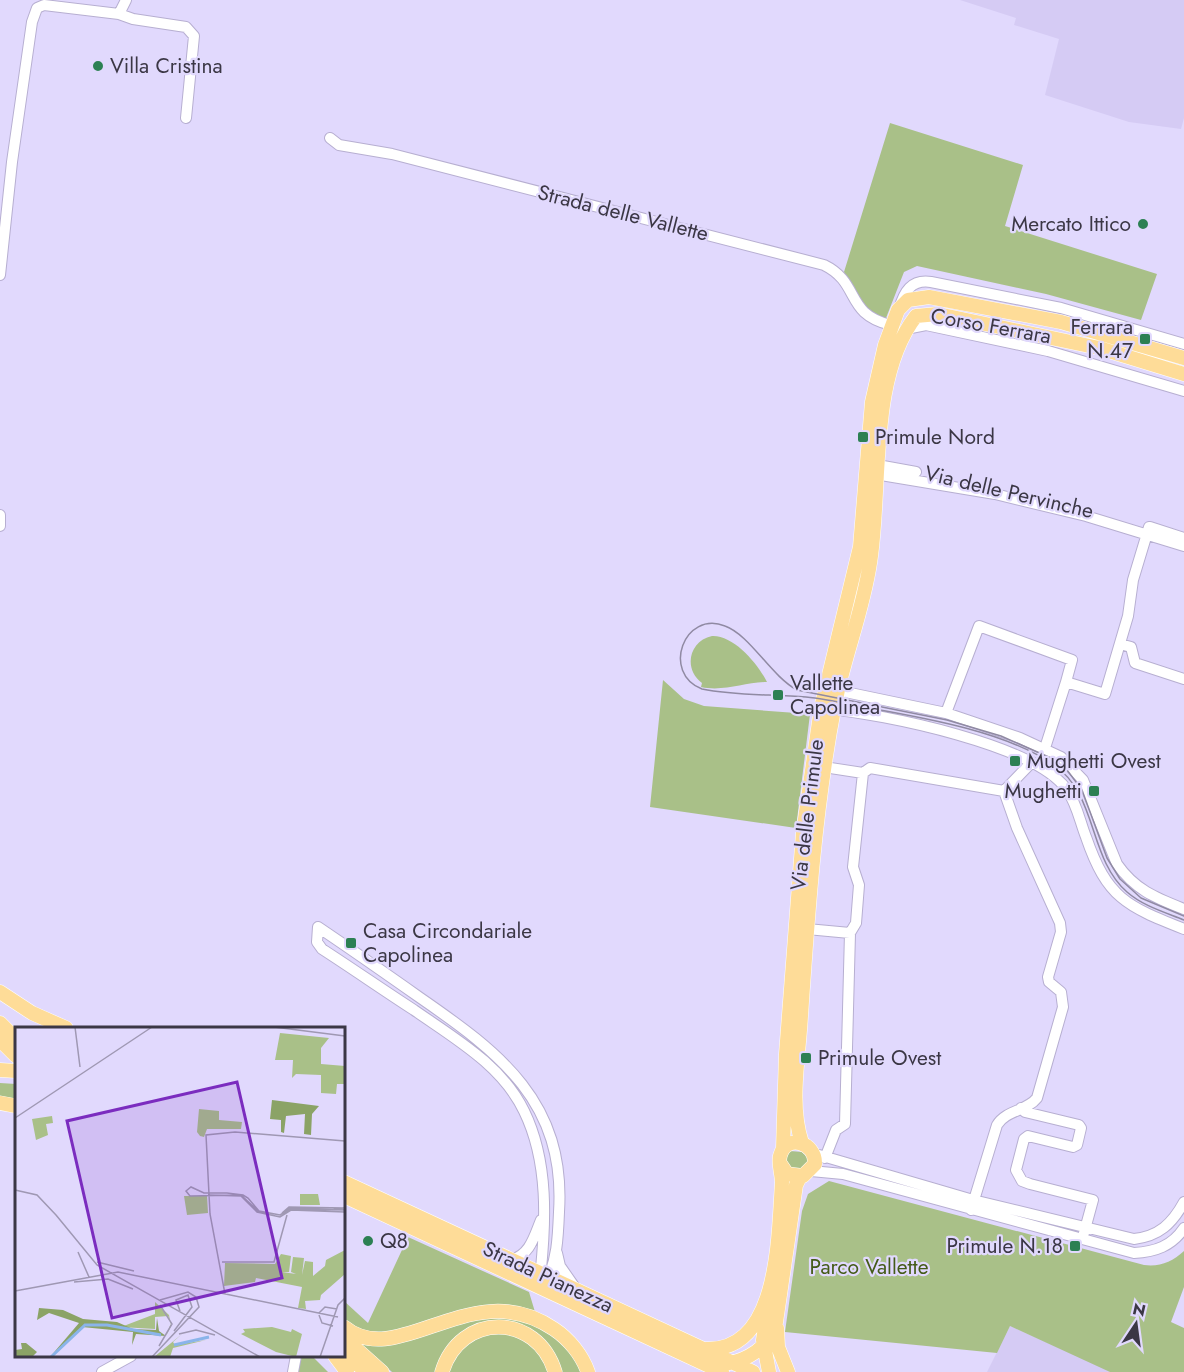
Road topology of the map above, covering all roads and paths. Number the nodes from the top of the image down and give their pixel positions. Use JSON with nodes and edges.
{"nodes":[{"id":1,"x":126,"y":0,"type":"edge"},
{"id":2,"x":120,"y":14,"type":"junction"},
{"id":3,"x":186,"y":118,"type":"dead end"},
{"id":4,"x":330,"y":138,"type":"dead end"},
{"id":5,"x":0,"y":275,"type":"edge"},
{"id":6,"x":1018,"y":298,"type":"junction"},
{"id":7,"x":898,"y":310,"type":"junction"},
{"id":8,"x":891,"y":325,"type":"junction"},
{"id":9,"x":906,"y":329,"type":"junction"},
{"id":10,"x":1095,"y":331,"type":"junction"},
{"id":11,"x":1184,"y":344,"type":"edge"},
{"id":12,"x":1184,"y":358,"type":"edge"},
{"id":13,"x":1184,"y":374,"type":"edge"},
{"id":14,"x":1184,"y":391,"type":"edge"},
{"id":15,"x":873,"y":469,"type":"junction"},
{"id":16,"x":0,"y":515,"type":"edge"},
{"id":17,"x":0,"y":525,"type":"edge"},
{"id":18,"x":1148,"y":530,"type":"junction"},
{"id":19,"x":1184,"y":538,"type":"edge"},
{"id":20,"x":1184,"y":546,"type":"edge"},
{"id":21,"x":1120,"y":644,"type":"junction"},
{"id":22,"x":1184,"y":680,"type":"edge"},
{"id":23,"x":1066,"y":682,"type":"junction"},
{"id":24,"x":832,"y":689,"type":"junction"},
{"id":25,"x":828,"y":708,"type":"junction"},
{"id":26,"x":946,"y":713,"type":"junction"},
{"id":27,"x":1045,"y":748,"type":"junction"},
{"id":28,"x":1032,"y":762,"type":"junction"},
{"id":29,"x":824,"y":767,"type":"junction"},
{"id":30,"x":863,"y":773,"type":"junction"},
{"id":31,"x":1005,"y":790,"type":"junction"},
{"id":32,"x":1184,"y":907,"type":"edge"},
{"id":33,"x":800,"y":928,"type":"junction"},
{"id":34,"x":1184,"y":929,"type":"edge"},
{"id":35,"x":850,"y":933,"type":"junction"},
{"id":36,"x":0,"y":992,"type":"edge"},
{"id":37,"x":0,"y":1023,"type":"edge"},
{"id":38,"x":62,"y":1027,"type":"edge"},
{"id":39,"x":8,"y":1046,"type":"edge"},
{"id":40,"x":0,"y":1103,"type":"edge"},
{"id":41,"x":15,"y":1106,"type":"edge"},
{"id":42,"x":1021,"y":1108,"type":"junction"},
{"id":43,"x":802,"y":1143,"type":"junction"},
{"id":44,"x":783,"y":1149,"type":"junction"},
{"id":45,"x":819,"y":1156,"type":"junction"},
{"id":46,"x":781,"y":1165,"type":"junction"},
{"id":47,"x":806,"y":1174,"type":"junction"},
{"id":48,"x":345,"y":1182,"type":"edge"},
{"id":49,"x":345,"y":1196,"type":"edge"},
{"id":50,"x":1184,"y":1202,"type":"edge"},
{"id":51,"x":972,"y":1205,"type":"junction"},
{"id":52,"x":543,"y":1215,"type":"junction"},
{"id":53,"x":1085,"y":1228,"type":"junction"},
{"id":54,"x":1184,"y":1228,"type":"edge"},
{"id":55,"x":1082,"y":1240,"type":"junction"},
{"id":56,"x":557,"y":1253,"type":"junction"},
{"id":57,"x":511,"y":1260,"type":"junction"},
{"id":58,"x":543,"y":1281,"type":"junction"},
{"id":59,"x":576,"y":1290,"type":"junction"},
{"id":60,"x":768,"y":1294,"type":"junction"},
{"id":61,"x":777,"y":1322,"type":"junction"},
{"id":62,"x":345,"y":1328,"type":"edge"},
{"id":63,"x":345,"y":1339,"type":"edge"},
{"id":64,"x":763,"y":1345,"type":"junction"},
{"id":65,"x":701,"y":1349,"type":"junction"},
{"id":66,"x":345,"y":1353,"type":"edge"},
{"id":67,"x":128,"y":1357,"type":"edge"},
{"id":68,"x":296,"y":1357,"type":"edge"},
{"id":69,"x":336,"y":1357,"type":"edge"},
{"id":70,"x":727,"y":1367,"type":"edge"},
{"id":71,"x":102,"y":1372,"type":"edge"},
{"id":72,"x":293,"y":1372,"type":"edge"},
{"id":73,"x":347,"y":1372,"type":"edge"},
{"id":74,"x":366,"y":1372,"type":"edge"},
{"id":75,"x":382,"y":1372,"type":"edge"},
{"id":76,"x":442,"y":1372,"type":"edge"},
{"id":77,"x":555,"y":1372,"type":"edge"},
{"id":78,"x":588,"y":1372,"type":"edge"},
{"id":79,"x":753,"y":1372,"type":"edge"},
{"id":80,"x":769,"y":1372,"type":"edge"},
{"id":81,"x":788,"y":1372,"type":"edge"}],
"edges":[{"from":1,"to":2,"type":"street"},
{"from":2,"to":3,"type":"street"},
{"from":2,"to":5,"type":"street"},
{"from":4,"to":8,"type":"street","name":"Strada delle Vallette"},
{"from":6,"to":7,"type":"street","name":"Corso Ferrara"},
{"from":6,"to":10,"type":"street","name":"Corso Ferrara"},
{"from":6,"to":11,"type":"street","name":"Corso Ferrara"},
{"from":7,"to":8,"type":"main road","name":"Via delle Primule"},
{"from":7,"to":10,"type":"main road","name":"Corso Ferrara"},
{"from":8,"to":15,"type":"main road","name":"Via delle Primule"},
{"from":9,"to":13,"type":"main road","name":"Corso Ferrara"},
{"from":9,"to":14,"type":"street","name":"Corso Ferrara"},
{"from":9,"to":15,"type":"main road","name":"Via delle Primule"},
{"from":10,"to":12,"type":"main road","name":"Corso Ferrara"},
{"from":15,"to":18,"type":"street","name":"Via delle Pervinche"},
{"from":15,"to":24,"type":"main road","name":"Via delle Primule"},
{"from":16,"to":17,"type":"street"},
{"from":18,"to":19,"type":"street","name":"Via delle Pervinche"},
{"from":18,"to":20,"type":"street","name":"Via delle Pervinche"},
{"from":18,"to":21,"type":"street"},
{"from":21,"to":22,"type":"street"},
{"from":21,"to":23,"type":"street"},
{"from":23,"to":26,"type":"street"},
{"from":23,"to":27,"type":"street"},
{"from":24,"to":25,"type":"main road","name":"Via delle Primule"},
{"from":24,"to":26,"type":"street"},
{"from":25,"to":28,"type":"street"},
{"from":25,"to":29,"type":"main road","name":"Via delle Primule"},
{"from":25,"to":33,"type":"main road","name":"Via delle Primule"},
{"from":26,"to":27,"type":"street"},
{"from":27,"to":32,"type":"street"},
{"from":28,"to":31,"type":"street"},
{"from":28,"to":34,"type":"street"},
{"from":29,"to":30,"type":"street","name":"Via delle Primule"},
{"from":29,"to":33,"type":"main road","name":"Via delle Primule"},
{"from":30,"to":31,"type":"street","name":"Via delle Primule"},
{"from":30,"to":35,"type":"street"},
{"from":31,"to":42,"type":"street"},
{"from":33,"to":35,"type":"street"},
{"from":33,"to":43,"type":"main road","name":"Via delle Primule"},
{"from":33,"to":44,"type":"main road","name":"Via delle Primule"},
{"from":35,"to":45,"type":"street"},
{"from":36,"to":38,"type":"main road"},
{"from":37,"to":39,"type":"main road"},
{"from":40,"to":41,"type":"main road"},
{"from":42,"to":51,"type":"street"},
{"from":42,"to":53,"type":"street"},
{"from":43,"to":44,"type":"main road"},
{"from":43,"to":45,"type":"main road"},
{"from":44,"to":46,"type":"main road"},
{"from":45,"to":47,"type":"main road"},
{"from":45,"to":51,"type":"street"},
{"from":46,"to":47,"type":"main road"},
{"from":46,"to":60,"type":"main road"},
{"from":47,"to":51,"type":"street"},
{"from":47,"to":61,"type":"main road"},
{"from":48,"to":57,"type":"main road","name":"Strada Pianezza"},
{"from":49,"to":58,"type":"main road","name":"Strada Pianezza"},
{"from":50,"to":53,"type":"street"},
{"from":51,"to":53,"type":"street"},
{"from":51,"to":55,"type":"street"},
{"from":52,"to":56,"type":"street"},
{"from":52,"to":57,"type":"street"},
{"from":52,"to":58,"type":"street"},
{"from":53,"to":55,"type":"street"},
{"from":54,"to":55,"type":"street"},
{"from":56,"to":58,"type":"street"},
{"from":56,"to":59,"type":"street"},
{"from":57,"to":58,"type":"main road","name":"Strada Pianezza"},
{"from":58,"to":59,"type":"main road","name":"Strada Pianezza"},
{"from":58,"to":70,"type":"main road","name":"Strada Pianezza"},
{"from":59,"to":65,"type":"main road","name":"Strada Pianezza"},
{"from":60,"to":64,"type":"main road"},
{"from":60,"to":65,"type":"main road"},
{"from":61,"to":64,"type":"main road"},
{"from":61,"to":81,"type":"main road"},
{"from":62,"to":78,"type":"main road"},
{"from":63,"to":75,"type":"main road"},
{"from":64,"to":70,"type":"main road"},
{"from":64,"to":80,"type":"main road"},
{"from":65,"to":70,"type":"main road","name":"Strada Pianezza"},
{"from":66,"to":74,"type":"main road"},
{"from":67,"to":71,"type":"street"},
{"from":68,"to":72,"type":"street"},
{"from":69,"to":73,"type":"main road"},
{"from":70,"to":79,"type":"main road","name":"Strada Pianezza"},
{"from":76,"to":77,"type":"main road"}]}
